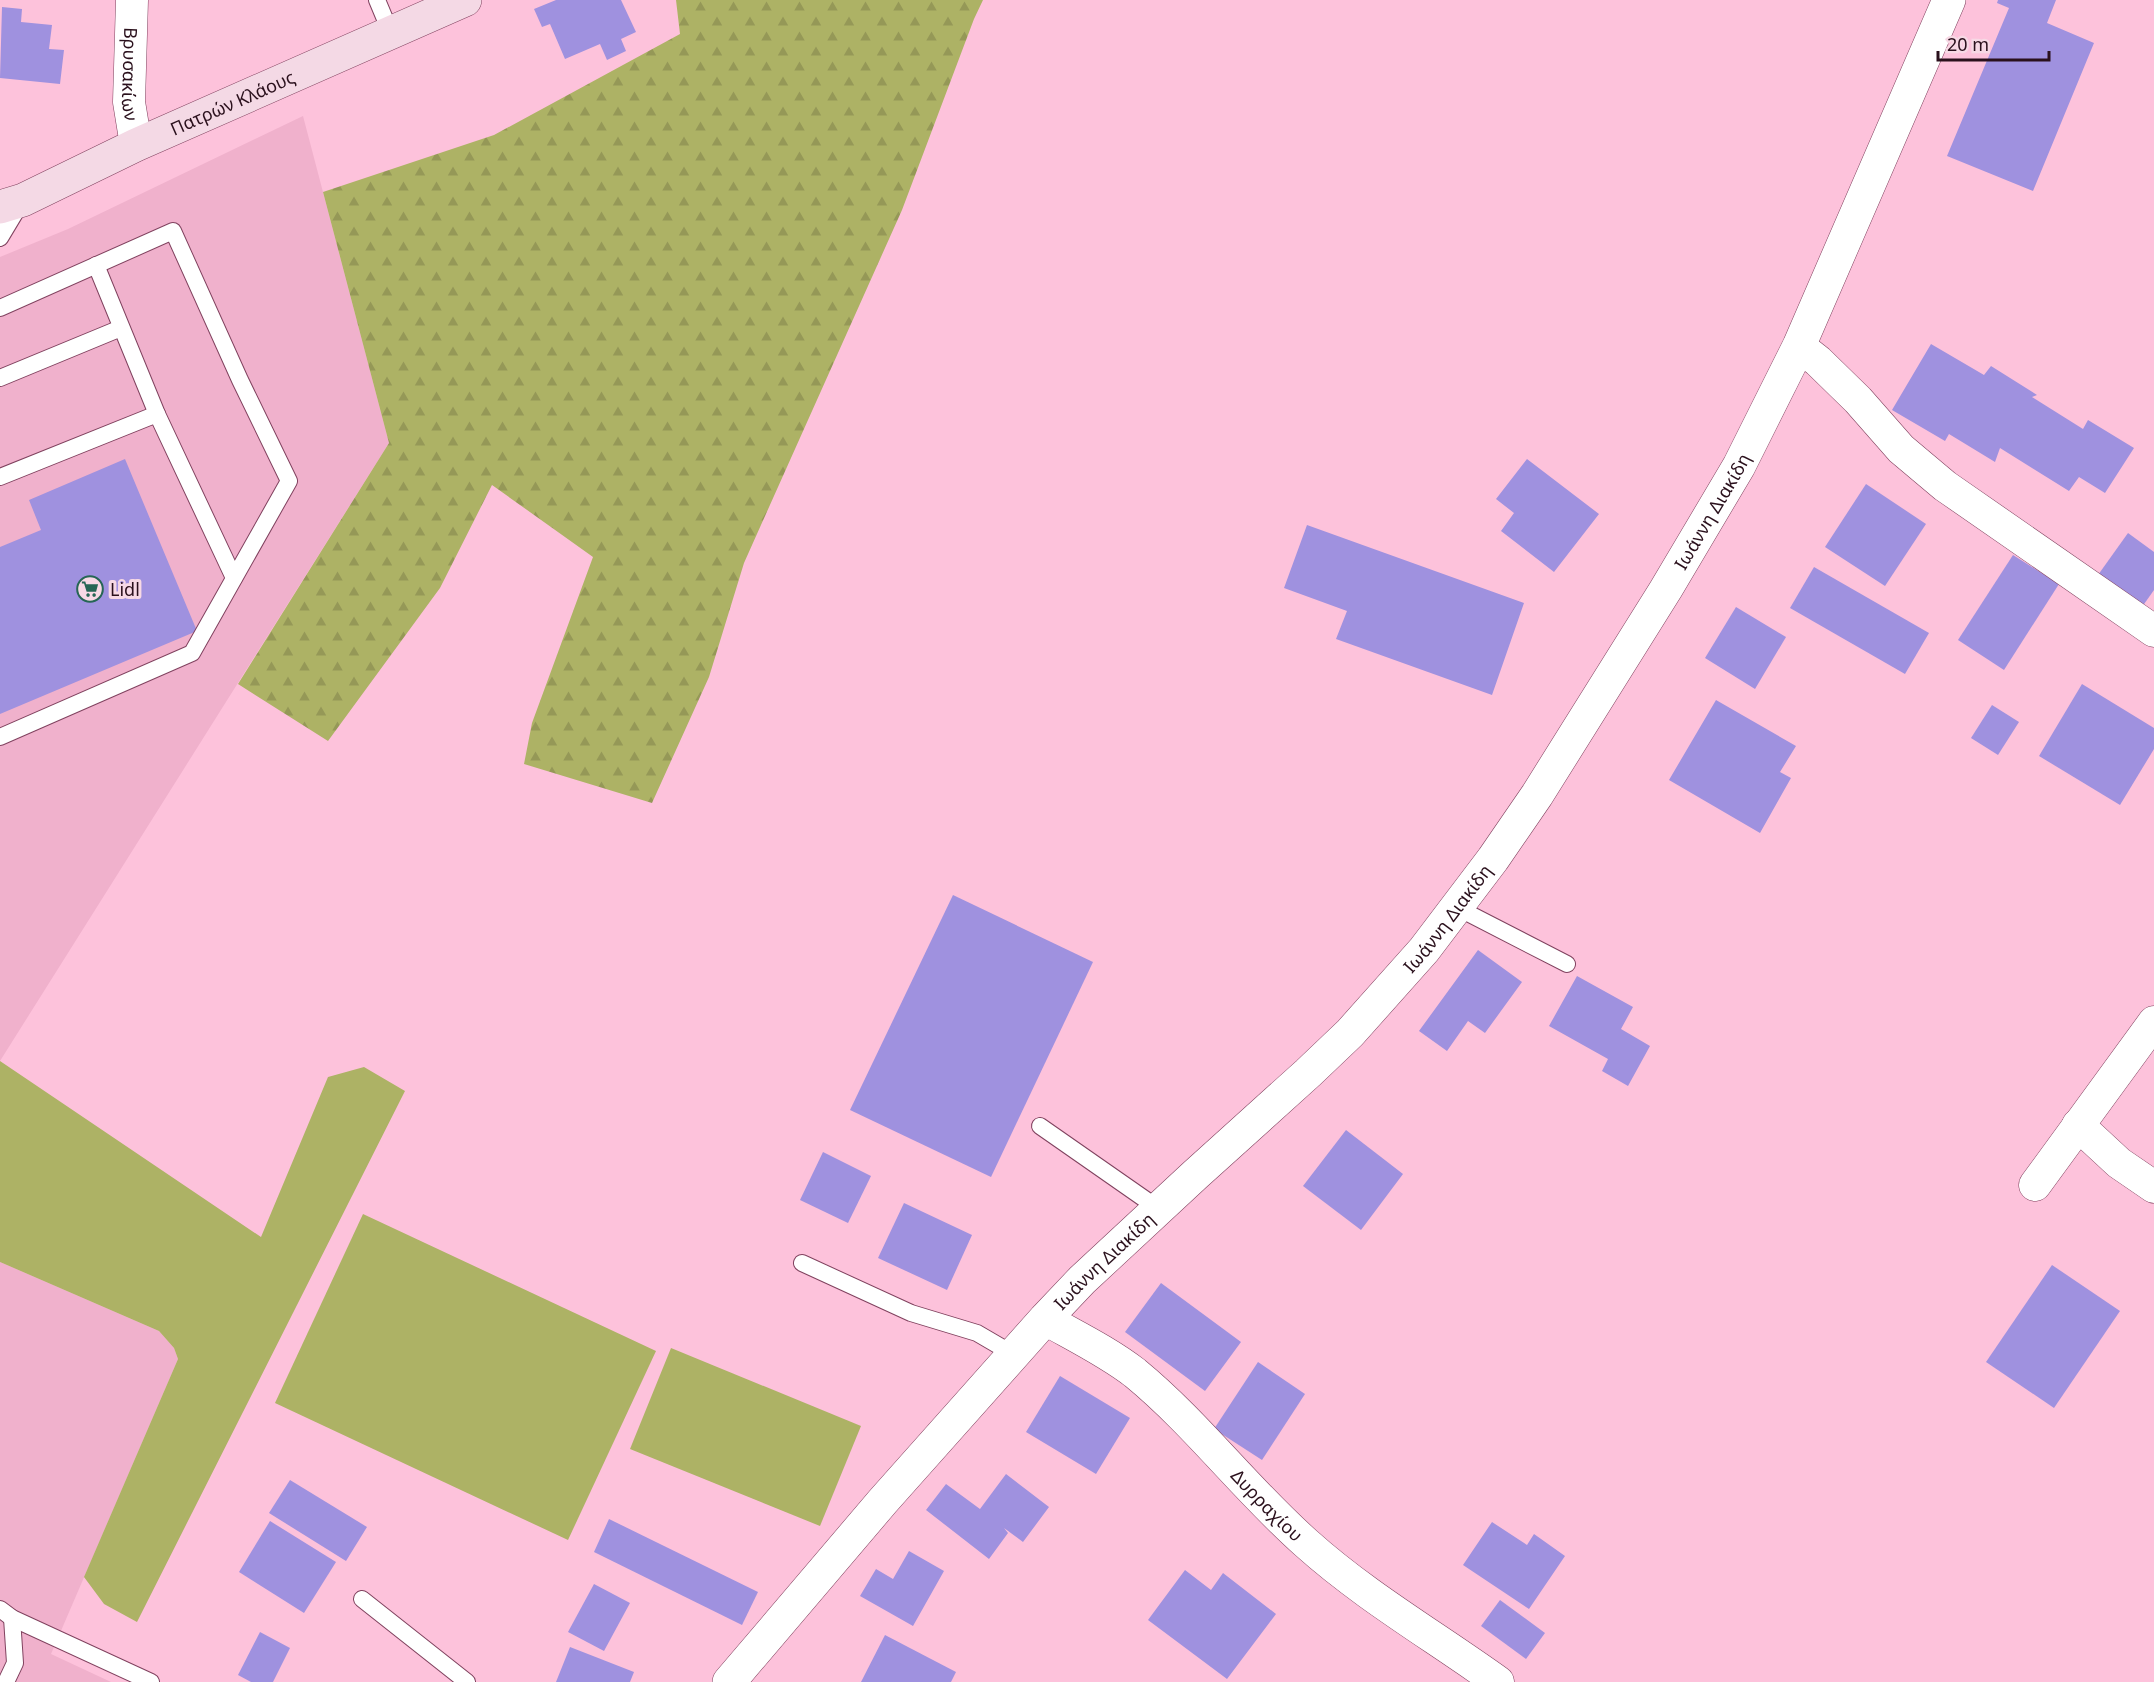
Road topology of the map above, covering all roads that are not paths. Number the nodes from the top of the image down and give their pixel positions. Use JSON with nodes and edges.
{"nodes":[{"id":1,"x":132,"y":0,"type":"edge"},
{"id":2,"x":377,"y":0,"type":"edge"},
{"id":3,"x":465,"y":0,"type":"edge"},
{"id":4,"x":1950,"y":0,"type":"edge"},
{"id":5,"x":390,"y":32,"type":"junction"},
{"id":6,"x":136,"y":146,"type":"junction"},
{"id":7,"x":7,"y":204,"type":"edge"},
{"id":8,"x":0,"y":238,"type":"edge"},
{"id":9,"x":96,"y":265,"type":"junction"},
{"id":10,"x":0,"y":308,"type":"edge"},
{"id":11,"x":121,"y":328,"type":"junction"},
{"id":12,"x":1798,"y":346,"type":"junction"},
{"id":13,"x":0,"y":378,"type":"edge"},
{"id":14,"x":157,"y":414,"type":"junction"},
{"id":15,"x":0,"y":477,"type":"edge"},
{"id":16,"x":234,"y":578,"type":"junction"},
{"id":17,"x":2154,"y":631,"type":"edge"},
{"id":18,"x":0,"y":737,"type":"edge"},
{"id":19,"x":1458,"y":908,"type":"junction"},
{"id":20,"x":1567,"y":964,"type":"dead end"},
{"id":21,"x":2154,"y":1022,"type":"edge"},
{"id":22,"x":2078,"y":1125,"type":"junction"},
{"id":23,"x":1040,"y":1126,"type":"dead end"},
{"id":24,"x":2035,"y":1185,"type":"dead end"},
{"id":25,"x":2154,"y":1187,"type":"edge"},
{"id":26,"x":1159,"y":1209,"type":"junction"},
{"id":27,"x":802,"y":1263,"type":"dead end"},
{"id":28,"x":1045,"y":1319,"type":"junction"},
{"id":29,"x":1013,"y":1354,"type":"junction"},
{"id":30,"x":362,"y":1599,"type":"dead end"},
{"id":31,"x":6,"y":1613,"type":"edge"},
{"id":32,"x":6,"y":1682,"type":"edge"},
{"id":33,"x":152,"y":1682,"type":"edge"},
{"id":34,"x":467,"y":1682,"type":"edge"},
{"id":35,"x":729,"y":1682,"type":"edge"},
{"id":36,"x":1498,"y":1682,"type":"edge"}],
"edges":[{"from":1,"to":6,"type":"street","name":"Βρυσακίων"},
{"from":2,"to":5,"type":"lane"},
{"from":3,"to":5,"type":"main road","name":"Πατρών Κλάους"},
{"from":4,"to":12,"type":"street","name":"Ιωάννη Διακίδη"},
{"from":5,"to":6,"type":"main road","name":"Πατρών Κλάους"},
{"from":6,"to":7,"type":"main road","name":"Πατρών Κλάους"},
{"from":7,"to":8,"type":"lane"},
{"from":9,"to":10,"type":"lane"},
{"from":9,"to":11,"type":"lane"},
{"from":9,"to":16,"type":"lane"},
{"from":11,"to":13,"type":"lane"},
{"from":11,"to":14,"type":"lane"},
{"from":12,"to":17,"type":"street"},
{"from":12,"to":19,"type":"street","name":"Ιωάννη Διακίδη"},
{"from":14,"to":15,"type":"lane"},
{"from":14,"to":16,"type":"lane"},
{"from":16,"to":18,"type":"lane"},
{"from":19,"to":20,"type":"lane"},
{"from":19,"to":26,"type":"street","name":"Ιωάννη Διακίδη"},
{"from":21,"to":22,"type":"street"},
{"from":22,"to":24,"type":"street"},
{"from":22,"to":25,"type":"street"},
{"from":23,"to":26,"type":"lane"},
{"from":26,"to":28,"type":"street","name":"Ιωάννη Διακίδη"},
{"from":27,"to":29,"type":"lane"},
{"from":28,"to":29,"type":"street","name":"Ιωάννη Διακίδη"},
{"from":28,"to":36,"type":"street","name":"Δυρραχίου"},
{"from":29,"to":35,"type":"street","name":"Ιωάννη Διακίδη"},
{"from":30,"to":34,"type":"lane"},
{"from":31,"to":32,"type":"lane"},
{"from":31,"to":33,"type":"lane"}]}
